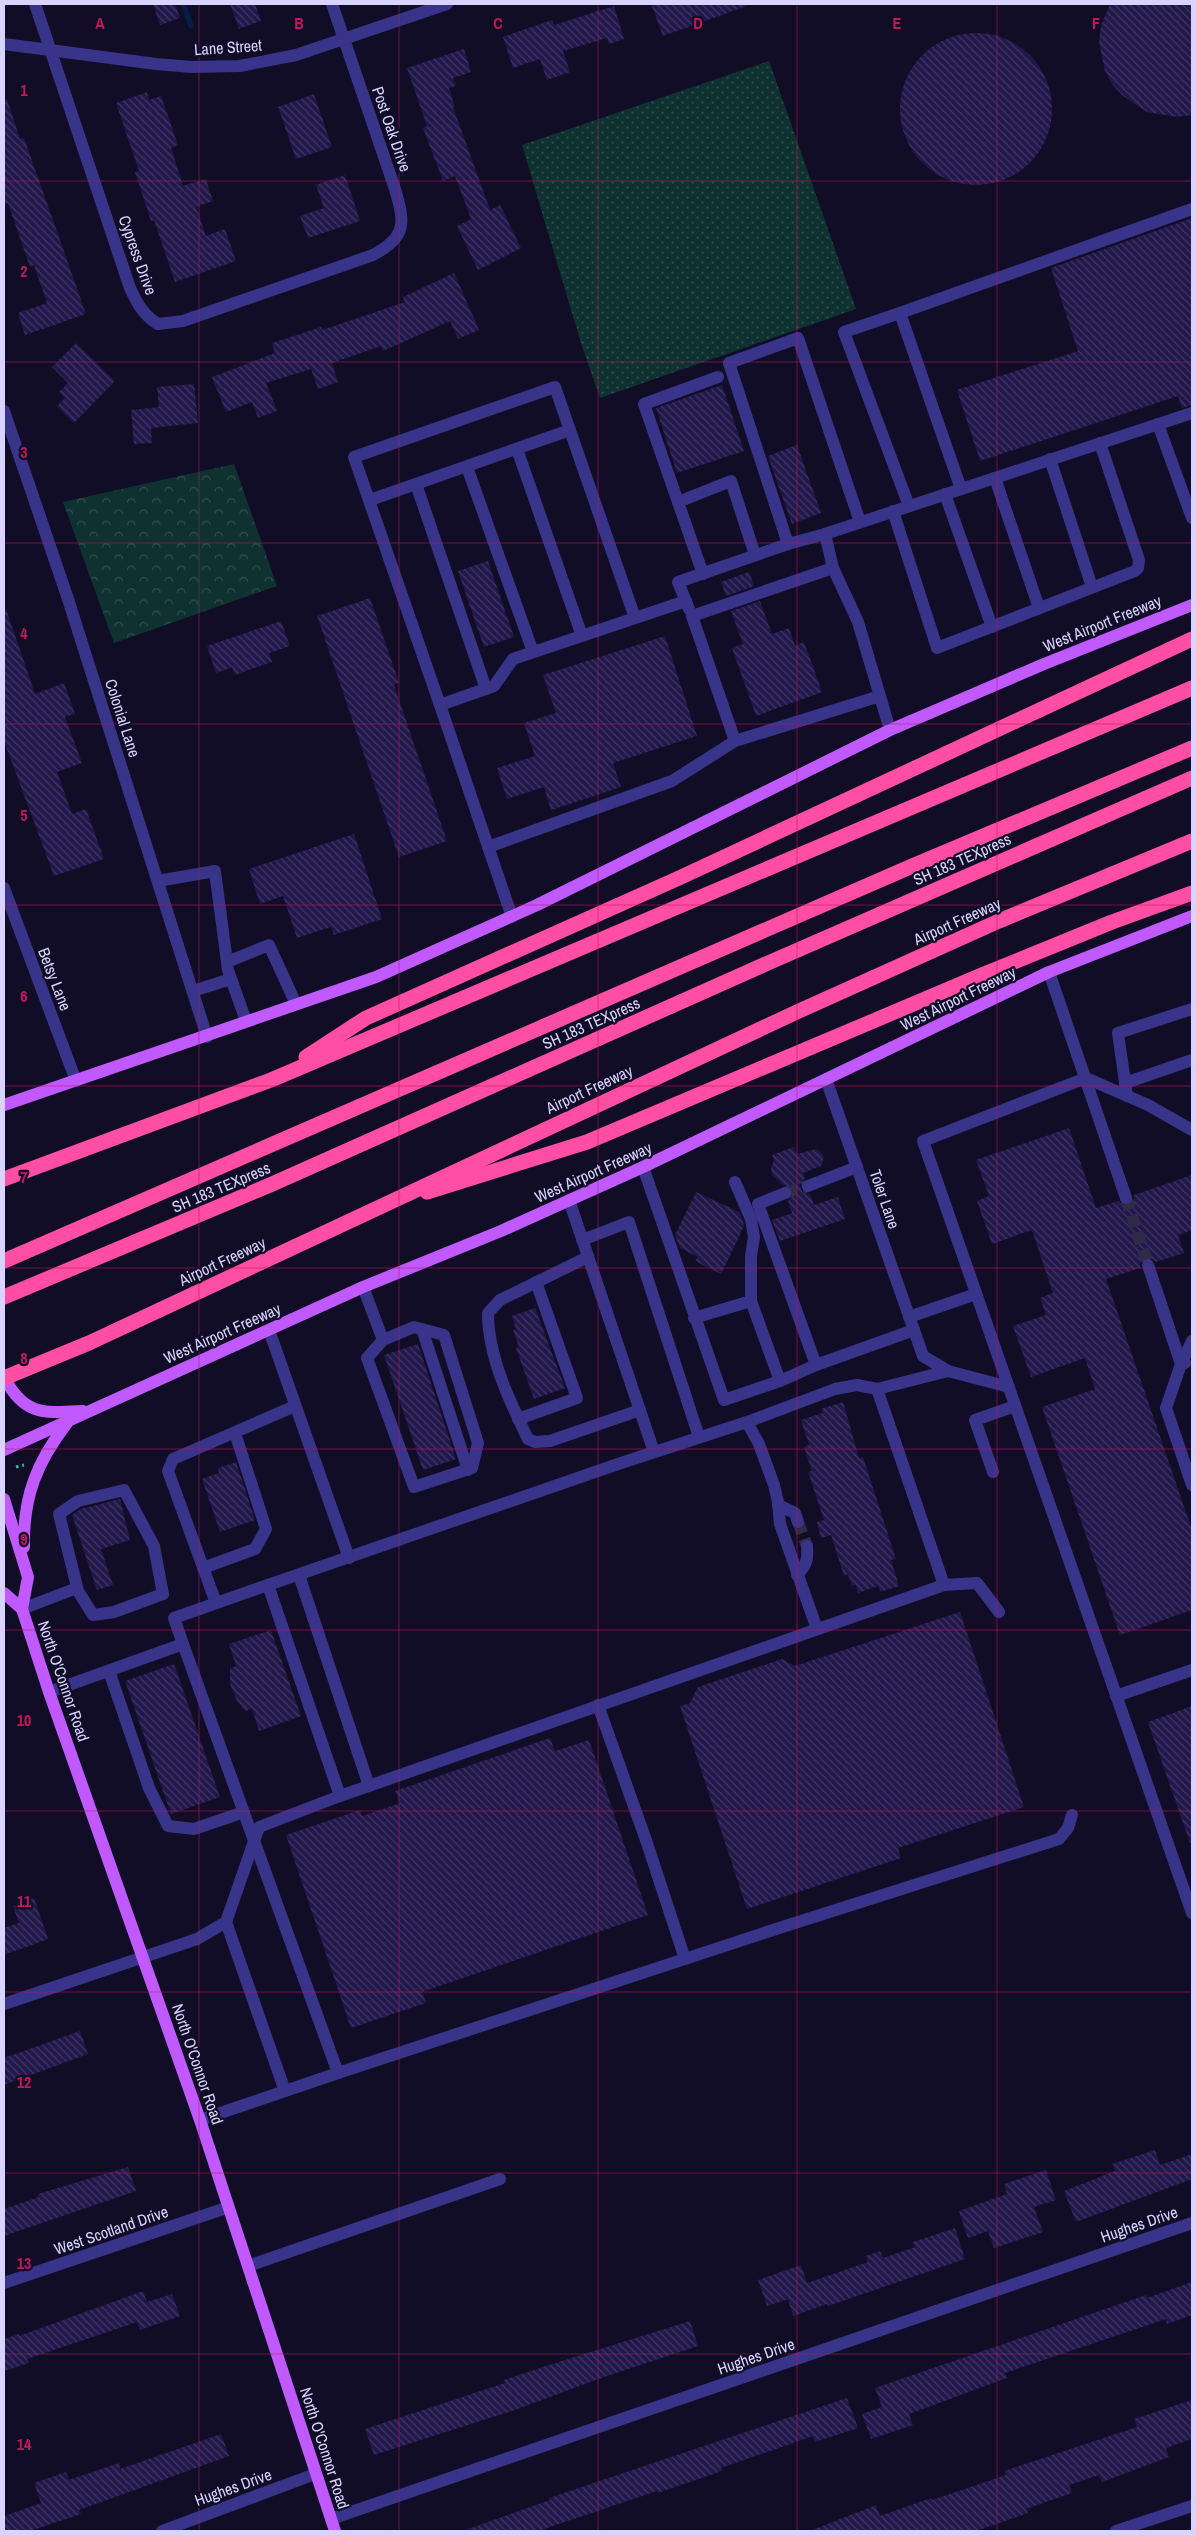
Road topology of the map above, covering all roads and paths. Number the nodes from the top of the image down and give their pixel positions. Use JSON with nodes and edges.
{"nodes":[{"id":1,"x":35,"y":4,"type":"edge"},
{"id":2,"x":332,"y":4,"type":"edge"},
{"id":3,"x":447,"y":4,"type":"edge"},
{"id":4,"x":344,"y":40,"type":"junction"},
{"id":5,"x":4,"y":44,"type":"edge"},
{"id":6,"x":51,"y":50,"type":"junction"},
{"id":7,"x":1192,"y":209,"type":"edge"},
{"id":8,"x":374,"y":255,"type":"joint"},
{"id":9,"x":900,"y":313,"type":"junction"},
{"id":10,"x":718,"y":376,"type":"dead end"},
{"id":11,"x":4,"y":411,"type":"edge"},
{"id":12,"x":1192,"y":412,"type":"edge"},
{"id":13,"x":1158,"y":424,"type":"junction"},
{"id":14,"x":570,"y":430,"type":"junction"},
{"id":15,"x":1100,"y":443,"type":"junction"},
{"id":16,"x":517,"y":449,"type":"junction"},
{"id":17,"x":1050,"y":459,"type":"junction"},
{"id":18,"x":467,"y":466,"type":"junction"},
{"id":19,"x":995,"y":478,"type":"junction"},
{"id":20,"x":416,"y":484,"type":"junction"},
{"id":21,"x":961,"y":489,"type":"junction"},
{"id":22,"x":945,"y":494,"type":"junction"},
{"id":23,"x":370,"y":500,"type":"junction"},
{"id":24,"x":678,"y":502,"type":"junction"},
{"id":25,"x":909,"y":506,"type":"junction"},
{"id":26,"x":893,"y":511,"type":"junction"},
{"id":27,"x":1192,"y":518,"type":"edge"},
{"id":28,"x":860,"y":522,"type":"junction"},
{"id":29,"x":825,"y":534,"type":"junction"},
{"id":30,"x":788,"y":544,"type":"junction"},
{"id":31,"x":755,"y":556,"type":"junction"},
{"id":32,"x":833,"y":568,"type":"junction"},
{"id":33,"x":702,"y":574,"type":"junction"},
{"id":34,"x":1092,"y":587,"type":"junction"},
{"id":35,"x":686,"y":601,"type":"junction"},
{"id":36,"x":1192,"y":605,"type":"edge"},
{"id":37,"x":1040,"y":608,"type":"junction"},
{"id":38,"x":692,"y":616,"type":"junction"},
{"id":39,"x":635,"y":618,"type":"junction"},
{"id":40,"x":992,"y":627,"type":"junction"},
{"id":41,"x":582,"y":636,"type":"junction"},
{"id":42,"x":1192,"y":639,"type":"edge"},
{"id":43,"x":533,"y":652,"type":"junction"},
{"id":44,"x":1192,"y":688,"type":"edge"},
{"id":45,"x":486,"y":689,"type":"junction"},
{"id":46,"x":880,"y":696,"type":"junction"},
{"id":47,"x":440,"y":705,"type":"junction"},
{"id":48,"x":890,"y":730,"type":"junction"},
{"id":49,"x":735,"y":741,"type":"junction"},
{"id":50,"x":1192,"y":748,"type":"edge"},
{"id":51,"x":1192,"y":778,"type":"edge"},
{"id":52,"x":1192,"y":840,"type":"edge"},
{"id":53,"x":488,"y":847,"type":"junction"},
{"id":54,"x":158,"y":881,"type":"junction"},
{"id":55,"x":4,"y":888,"type":"edge"},
{"id":56,"x":1192,"y":893,"type":"edge"},
{"id":57,"x":1192,"y":916,"type":"edge"},
{"id":58,"x":512,"y":917,"type":"junction"},
{"id":59,"x":227,"y":962,"type":"junction"},
{"id":60,"x":1050,"y":972,"type":"junction"},
{"id":61,"x":231,"y":979,"type":"junction"},
{"id":62,"x":192,"y":991,"type":"junction"},
{"id":63,"x":296,"y":1004,"type":"junction"},
{"id":64,"x":1192,"y":1009,"type":"edge"},
{"id":65,"x":246,"y":1021,"type":"junction"},
{"id":66,"x":207,"y":1037,"type":"junction"},
{"id":67,"x":1192,"y":1060,"type":"edge"},
{"id":68,"x":1086,"y":1078,"type":"junction"},
{"id":69,"x":826,"y":1079,"type":"junction"},
{"id":70,"x":271,"y":1080,"type":"junction"},
{"id":71,"x":76,"y":1081,"type":"junction"},
{"id":72,"x":1126,"y":1089,"type":"junction"},
{"id":73,"x":10,"y":1103,"type":"edge"},
{"id":74,"x":4,"y":1111,"type":"edge"},
{"id":75,"x":1192,"y":1116,"type":"edge"},
{"id":76,"x":1176,"y":1121,"type":"junction"},
{"id":77,"x":1192,"y":1130,"type":"edge"},
{"id":78,"x":643,"y":1167,"type":"junction"},
{"id":79,"x":857,"y":1168,"type":"junction"},
{"id":80,"x":4,"y":1179,"type":"edge"},
{"id":81,"x":734,"y":1182,"type":"dead end"},
{"id":82,"x":808,"y":1186,"type":"tunnel mouth"},
{"id":83,"x":785,"y":1194,"type":"tunnel mouth"},
{"id":84,"x":1126,"y":1198,"type":"tunnel mouth"},
{"id":85,"x":569,"y":1200,"type":"junction"},
{"id":86,"x":373,"y":1209,"type":"junction"},
{"id":87,"x":582,"y":1240,"type":"junction"},
{"id":88,"x":588,"y":1256,"type":"junction"},
{"id":89,"x":4,"y":1261,"type":"edge"},
{"id":90,"x":1148,"y":1265,"type":"tunnel mouth"},
{"id":91,"x":536,"y":1282,"type":"junction"},
{"id":92,"x":363,"y":1287,"type":"junction"},
{"id":93,"x":976,"y":1294,"type":"junction"},
{"id":94,"x":4,"y":1297,"type":"edge"},
{"id":95,"x":751,"y":1301,"type":"junction"},
{"id":96,"x":909,"y":1317,"type":"junction"},
{"id":97,"x":694,"y":1318,"type":"junction"},
{"id":98,"x":422,"y":1329,"type":"junction"},
{"id":99,"x":269,"y":1330,"type":"junction"},
{"id":100,"x":914,"y":1330,"type":"junction"},
{"id":101,"x":383,"y":1340,"type":"junction"},
{"id":102,"x":1192,"y":1341,"type":"edge"},
{"id":103,"x":1187,"y":1363,"type":"edge"},
{"id":104,"x":816,"y":1365,"type":"junction"},
{"id":105,"x":948,"y":1371,"type":"junction"},
{"id":106,"x":4,"y":1378,"type":"edge"},
{"id":107,"x":780,"y":1381,"type":"junction"},
{"id":108,"x":1008,"y":1387,"type":"junction"},
{"id":109,"x":877,"y":1389,"type":"junction"},
{"id":110,"x":296,"y":1406,"type":"junction"},
{"id":111,"x":1015,"y":1406,"type":"junction"},
{"id":112,"x":640,"y":1410,"type":"junction"},
{"id":113,"x":90,"y":1411,"type":"junction"},
{"id":114,"x":518,"y":1419,"type":"junction"},
{"id":115,"x":69,"y":1421,"type":"junction"},
{"id":116,"x":747,"y":1422,"type":"junction"},
{"id":117,"x":235,"y":1433,"type":"junction"},
{"id":118,"x":699,"y":1436,"type":"junction"},
{"id":119,"x":4,"y":1450,"type":"edge"},
{"id":120,"x":654,"y":1452,"type":"junction"},
{"id":121,"x":468,"y":1470,"type":"junction"},
{"id":122,"x":993,"y":1472,"type":"dead end"},
{"id":123,"x":1192,"y":1485,"type":"edge"},
{"id":124,"x":4,"y":1499,"type":"edge"},
{"id":125,"x":778,"y":1506,"type":"junction"},
{"id":126,"x":798,"y":1522,"type":"tunnel mouth"},
{"id":127,"x":807,"y":1546,"type":"tunnel mouth"},
{"id":128,"x":24,"y":1557,"type":"junction"},
{"id":129,"x":349,"y":1558,"type":"junction"},
{"id":130,"x":203,"y":1568,"type":"junction"},
{"id":131,"x":798,"y":1574,"type":"junction"},
{"id":132,"x":300,"y":1575,"type":"junction"},
{"id":133,"x":268,"y":1585,"type":"junction"},
{"id":134,"x":944,"y":1585,"type":"junction"},
{"id":135,"x":77,"y":1588,"type":"junction"},
{"id":136,"x":4,"y":1593,"type":"edge"},
{"id":137,"x":216,"y":1603,"type":"junction"},
{"id":138,"x":22,"y":1609,"type":"junction"},
{"id":139,"x":999,"y":1612,"type":"dead end"},
{"id":140,"x":817,"y":1629,"type":"junction"},
{"id":141,"x":183,"y":1644,"type":"junction"},
{"id":142,"x":1192,"y":1670,"type":"edge"},
{"id":143,"x":109,"y":1671,"type":"junction"},
{"id":144,"x":49,"y":1692,"type":"junction"},
{"id":145,"x":1116,"y":1696,"type":"junction"},
{"id":146,"x":598,"y":1706,"type":"junction"},
{"id":147,"x":369,"y":1786,"type":"junction"},
{"id":148,"x":340,"y":1796,"type":"junction"},
{"id":149,"x":244,"y":1812,"type":"junction"},
{"id":150,"x":1072,"y":1815,"type":"dead end"},
{"id":151,"x":254,"y":1840,"type":"junction"},
{"id":152,"x":1192,"y":1913,"type":"edge"},
{"id":153,"x":226,"y":1922,"type":"junction"},
{"id":154,"x":143,"y":1957,"type":"junction"},
{"id":155,"x":684,"y":1959,"type":"junction"},
{"id":156,"x":4,"y":2004,"type":"edge"},
{"id":157,"x":338,"y":2073,"type":"junction"},
{"id":158,"x":285,"y":2091,"type":"junction"},
{"id":159,"x":200,"y":2120,"type":"junction"},
{"id":160,"x":500,"y":2179,"type":"dead end"},
{"id":161,"x":229,"y":2207,"type":"junction"},
{"id":162,"x":1192,"y":2223,"type":"edge"},
{"id":163,"x":248,"y":2266,"type":"junction"},
{"id":164,"x":4,"y":2284,"type":"edge"},
{"id":165,"x":316,"y":2474,"type":"junction"},
{"id":166,"x":1192,"y":2506,"type":"edge"},
{"id":167,"x":331,"y":2519,"type":"junction"},
{"id":168,"x":162,"y":2531,"type":"edge"},
{"id":169,"x":335,"y":2531,"type":"edge"},
{"id":170,"x":1116,"y":2531,"type":"edge"}],
"edges":[{"from":1,"to":6,"type":"street","name":"Cypress Drive"},
{"from":2,"to":4,"type":"street","name":"Post Oak Drive"},
{"from":3,"to":4,"type":"street","name":"Lane Street"},
{"from":4,"to":6,"type":"street","name":"Lane Street"},
{"from":4,"to":8,"type":"street","name":"Post Oak Drive"},
{"from":5,"to":6,"type":"street","name":"Lane Street"},
{"from":6,"to":8,"type":"street","name":"Cypress Drive"},
{"from":7,"to":9,"type":"street"},
{"from":9,"to":21,"type":"street"},
{"from":9,"to":25,"type":"street"},
{"from":10,"to":24,"type":"street"},
{"from":11,"to":54,"type":"street","name":"Colonial Lane"},
{"from":12,"to":13,"type":"street"},
{"from":13,"to":15,"type":"street"},
{"from":13,"to":27,"type":"street"},
{"from":14,"to":16,"type":"street"},
{"from":14,"to":23,"type":"street"},
{"from":14,"to":39,"type":"street"},
{"from":15,"to":17,"type":"street"},
{"from":15,"to":34,"type":"street"},
{"from":16,"to":18,"type":"street"},
{"from":16,"to":41,"type":"street"},
{"from":17,"to":19,"type":"street"},
{"from":17,"to":34,"type":"street"},
{"from":18,"to":20,"type":"street"},
{"from":18,"to":43,"type":"street"},
{"from":19,"to":21,"type":"street"},
{"from":19,"to":37,"type":"street"},
{"from":20,"to":23,"type":"street"},
{"from":20,"to":45,"type":"street"},
{"from":21,"to":22,"type":"street"},
{"from":22,"to":25,"type":"street"},
{"from":22,"to":40,"type":"street"},
{"from":23,"to":47,"type":"street"},
{"from":24,"to":31,"type":"street"},
{"from":24,"to":33,"type":"street"},
{"from":25,"to":26,"type":"street"},
{"from":26,"to":28,"type":"street"},
{"from":26,"to":40,"type":"street"},
{"from":28,"to":29,"type":"street"},
{"from":28,"to":30,"type":"street"},
{"from":29,"to":30,"type":"street"},
{"from":29,"to":32,"type":"street"},
{"from":30,"to":31,"type":"street"},
{"from":31,"to":33,"type":"street"},
{"from":32,"to":38,"type":"street"},
{"from":32,"to":46,"type":"street"},
{"from":33,"to":35,"type":"street"},
{"from":34,"to":37,"type":"street"},
{"from":35,"to":38,"type":"street"},
{"from":35,"to":39,"type":"street"},
{"from":36,"to":48,"type":"main road","name":"West Airport Freeway"},
{"from":37,"to":40,"type":"street"},
{"from":38,"to":49,"type":"street"},
{"from":39,"to":41,"type":"street"},
{"from":41,"to":43,"type":"street"},
{"from":42,"to":70,"type":"highway"},
{"from":43,"to":45,"type":"street"},
{"from":44,"to":70,"type":"highway"},
{"from":45,"to":47,"type":"street"},
{"from":46,"to":48,"type":"street"},
{"from":46,"to":49,"type":"street"},
{"from":47,"to":53,"type":"street"},
{"from":48,"to":58,"type":"main road","name":"West Airport Freeway"},
{"from":49,"to":53,"type":"street"},
{"from":50,"to":89,"type":"highway","name":"SH 183 TEXpress"},
{"from":51,"to":94,"type":"highway","name":"SH 183 TEXpress"},
{"from":52,"to":86,"type":"highway","name":"Airport Freeway"},
{"from":53,"to":58,"type":"street"},
{"from":54,"to":59,"type":"street"},
{"from":54,"to":62,"type":"street","name":"Colonial Lane"},
{"from":55,"to":71,"type":"street","name":"Betsy Lane"},
{"from":56,"to":86,"type":"highway"},
{"from":57,"to":60,"type":"main road","name":"West Airport Freeway"},
{"from":58,"to":63,"type":"main road","name":"West Airport Freeway"},
{"from":59,"to":61,"type":"street"},
{"from":59,"to":63,"type":"street"},
{"from":60,"to":68,"type":"street"},
{"from":60,"to":69,"type":"main road","name":"West Airport Freeway"},
{"from":61,"to":62,"type":"street"},
{"from":61,"to":65,"type":"street"},
{"from":62,"to":66,"type":"street","name":"Colonial Lane"},
{"from":63,"to":65,"type":"main road","name":"West Airport Freeway"},
{"from":64,"to":72,"type":"street"},
{"from":65,"to":66,"type":"main road","name":"West Airport Freeway"},
{"from":66,"to":71,"type":"main road","name":"West Airport Freeway"},
{"from":67,"to":72,"type":"street"},
{"from":68,"to":72,"type":"street"},
{"from":68,"to":84,"type":"street"},
{"from":68,"to":93,"type":"street"},
{"from":69,"to":78,"type":"main road","name":"West Airport Freeway"},
{"from":69,"to":79,"type":"street","name":"Toler Lane"},
{"from":70,"to":80,"type":"highway"},
{"from":71,"to":73,"type":"main road","name":"West Airport Freeway"},
{"from":72,"to":76,"type":"street"},
{"from":73,"to":74,"type":"main road"},
{"from":75,"to":76,"type":"street"},
{"from":76,"to":77,"type":"street"},
{"from":78,"to":85,"type":"main road","name":"West Airport Freeway"},
{"from":78,"to":97,"type":"street"},
{"from":79,"to":82,"type":"street"},
{"from":79,"to":96,"type":"street","name":"Toler Lane"},
{"from":81,"to":95,"type":"street"},
{"from":83,"to":104,"type":"street"},
{"from":85,"to":87,"type":"street"},
{"from":85,"to":92,"type":"main road","name":"West Airport Freeway"},
{"from":86,"to":106,"type":"highway","name":"Airport Freeway"},
{"from":87,"to":88,"type":"street"},
{"from":87,"to":118,"type":"street"},
{"from":88,"to":91,"type":"street"},
{"from":88,"to":112,"type":"street"},
{"from":90,"to":103,"type":"street"},
{"from":91,"to":114,"type":"street"},
{"from":91,"to":114,"type":"street"},
{"from":92,"to":99,"type":"main road","name":"West Airport Freeway"},
{"from":92,"to":101,"type":"street"},
{"from":93,"to":96,"type":"street"},
{"from":93,"to":108,"type":"street"},
{"from":95,"to":97,"type":"street"},
{"from":95,"to":107,"type":"street"},
{"from":96,"to":100,"type":"street","name":"Toler Lane"},
{"from":97,"to":107,"type":"street"},
{"from":98,"to":101,"type":"street"},
{"from":98,"to":121,"type":"street"},
{"from":98,"to":121,"type":"street"},
{"from":99,"to":110,"type":"street"},
{"from":99,"to":113,"type":"main road","name":"West Airport Freeway"},
{"from":100,"to":104,"type":"street"},
{"from":100,"to":105,"type":"street","name":"Toler Lane"},
{"from":101,"to":121,"type":"street"},
{"from":102,"to":103,"type":"street"},
{"from":103,"to":123,"type":"street"},
{"from":104,"to":107,"type":"street"},
{"from":105,"to":108,"type":"street"},
{"from":105,"to":109,"type":"street"},
{"from":106,"to":113,"type":"main road"},
{"from":108,"to":111,"type":"street"},
{"from":109,"to":116,"type":"street"},
{"from":109,"to":134,"type":"street"},
{"from":110,"to":117,"type":"street"},
{"from":110,"to":129,"type":"street"},
{"from":111,"to":122,"type":"street"},
{"from":111,"to":145,"type":"street"},
{"from":112,"to":114,"type":"street"},
{"from":112,"to":120,"type":"street"},
{"from":113,"to":115,"type":"main road","name":"West Airport Freeway"},
{"from":115,"to":119,"type":"main road","name":"West Airport Freeway"},
{"from":115,"to":128,"type":"main road"},
{"from":116,"to":118,"type":"street"},
{"from":116,"to":125,"type":"street"},
{"from":117,"to":130,"type":"street"},
{"from":117,"to":130,"type":"street"},
{"from":118,"to":120,"type":"street"},
{"from":120,"to":129,"type":"street"},
{"from":124,"to":128,"type":"main road","name":"North O'Connor Road"},
{"from":125,"to":126,"type":"street"},
{"from":125,"to":131,"type":"street"},
{"from":127,"to":131,"type":"street"},
{"from":128,"to":138,"type":"main road","name":"North O'Connor Road"},
{"from":129,"to":132,"type":"street"},
{"from":130,"to":137,"type":"street"},
{"from":131,"to":140,"type":"street"},
{"from":132,"to":133,"type":"street"},
{"from":132,"to":147,"type":"street"},
{"from":133,"to":137,"type":"street"},
{"from":133,"to":148,"type":"street"},
{"from":134,"to":139,"type":"street"},
{"from":134,"to":140,"type":"street"},
{"from":135,"to":135,"type":"street"},
{"from":135,"to":138,"type":"street"},
{"from":136,"to":138,"type":"main road","name":"North O'Connor Road"},
{"from":137,"to":141,"type":"street"},
{"from":138,"to":144,"type":"main road","name":"North O'Connor Road"},
{"from":140,"to":146,"type":"street"},
{"from":141,"to":143,"type":"street"},
{"from":141,"to":149,"type":"street"},
{"from":142,"to":145,"type":"street"},
{"from":143,"to":144,"type":"street"},
{"from":143,"to":149,"type":"street"},
{"from":144,"to":154,"type":"main road","name":"North O'Connor Road"},
{"from":145,"to":152,"type":"street"},
{"from":146,"to":147,"type":"street"},
{"from":146,"to":155,"type":"street"},
{"from":147,"to":148,"type":"street"},
{"from":148,"to":151,"type":"street"},
{"from":149,"to":151,"type":"street"},
{"from":150,"to":155,"type":"street"},
{"from":151,"to":153,"type":"street"},
{"from":151,"to":157,"type":"street"},
{"from":153,"to":154,"type":"street"},
{"from":153,"to":158,"type":"street"},
{"from":154,"to":156,"type":"street"},
{"from":154,"to":159,"type":"main road","name":"North O'Connor Road"},
{"from":155,"to":157,"type":"street"},
{"from":157,"to":158,"type":"street"},
{"from":158,"to":159,"type":"street"},
{"from":159,"to":161,"type":"main road","name":"North O'Connor Road"},
{"from":160,"to":163,"type":"street"},
{"from":161,"to":163,"type":"main road","name":"North O'Connor Road"},
{"from":161,"to":164,"type":"street","name":"West Scotland Drive"},
{"from":162,"to":167,"type":"street","name":"Hughes Drive"},
{"from":163,"to":165,"type":"main road","name":"North O'Connor Road"},
{"from":165,"to":167,"type":"main road","name":"North O'Connor Road"},
{"from":165,"to":168,"type":"street","name":"Hughes Drive"},
{"from":166,"to":170,"type":"street"},
{"from":167,"to":169,"type":"main road","name":"North O'Connor Road"}]}
